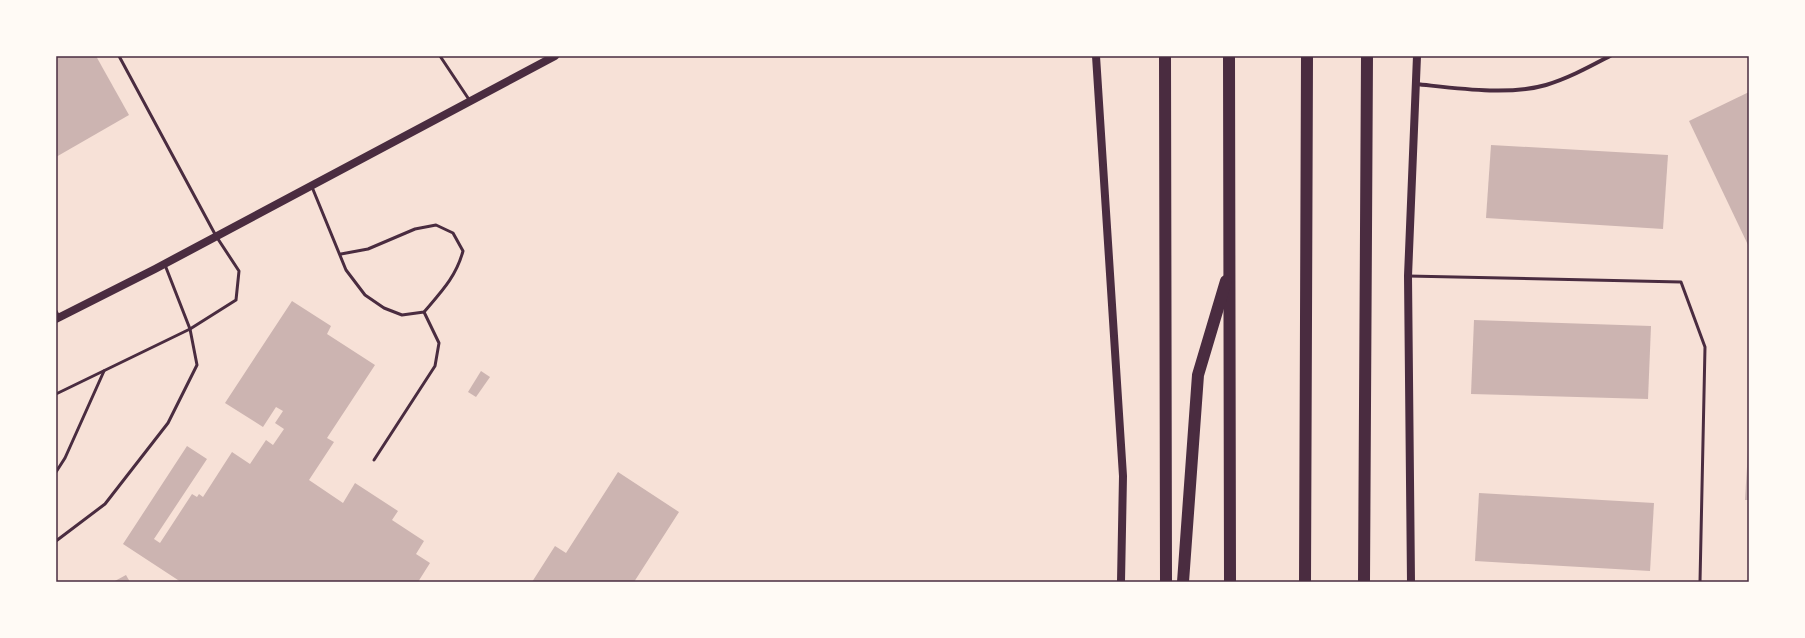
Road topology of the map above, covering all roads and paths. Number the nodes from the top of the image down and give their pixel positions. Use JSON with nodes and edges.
{"nodes":[{"id":1,"x":118,"y":56,"type":"edge"},
{"id":2,"x":440,"y":56,"type":"edge"},
{"id":3,"x":555,"y":56,"type":"edge"},
{"id":4,"x":1096,"y":56,"type":"edge"},
{"id":5,"x":1165,"y":56,"type":"edge"},
{"id":6,"x":1229,"y":56,"type":"edge"},
{"id":7,"x":1307,"y":56,"type":"edge"},
{"id":8,"x":1367,"y":56,"type":"edge"},
{"id":9,"x":1416,"y":56,"type":"edge"},
{"id":10,"x":1610,"y":56,"type":"edge"},
{"id":11,"x":1415,"y":84,"type":"junction"},
{"id":12,"x":470,"y":101,"type":"junction"},
{"id":13,"x":312,"y":185,"type":"junction"},
{"id":14,"x":216,"y":236,"type":"junction"},
{"id":15,"x":341,"y":254,"type":"junction"},
{"id":16,"x":165,"y":264,"type":"junction"},
{"id":17,"x":1230,"y":268,"type":"junction"},
{"id":18,"x":1408,"y":276,"type":"junction"},
{"id":19,"x":424,"y":312,"type":"junction"},
{"id":20,"x":57,"y":316,"type":"edge"},
{"id":21,"x":190,"y":329,"type":"junction"},
{"id":22,"x":104,"y":371,"type":"junction"},
{"id":23,"x":56,"y":394,"type":"edge"},
{"id":24,"x":374,"y":460,"type":"dead end"},
{"id":25,"x":56,"y":472,"type":"edge"},
{"id":26,"x":56,"y":542,"type":"edge"},
{"id":27,"x":1120,"y":582,"type":"edge"},
{"id":28,"x":1166,"y":582,"type":"edge"},
{"id":29,"x":1183,"y":582,"type":"edge"},
{"id":30,"x":1230,"y":582,"type":"edge"},
{"id":31,"x":1305,"y":582,"type":"edge"},
{"id":32,"x":1364,"y":582,"type":"edge"},
{"id":33,"x":1411,"y":582,"type":"edge"},
{"id":34,"x":1700,"y":582,"type":"edge"}],
"edges":[{"from":1,"to":14,"type":"lane"},
{"from":2,"to":12,"type":"lane"},
{"from":3,"to":12,"type":"main road"},
{"from":4,"to":27,"type":"main road"},
{"from":5,"to":28,"type":"highway"},
{"from":6,"to":17,"type":"highway"},
{"from":7,"to":31,"type":"highway"},
{"from":8,"to":32,"type":"highway"},
{"from":9,"to":11,"type":"main road"},
{"from":10,"to":11,"type":"street"},
{"from":11,"to":18,"type":"main road"},
{"from":12,"to":13,"type":"main road"},
{"from":13,"to":14,"type":"main road"},
{"from":13,"to":15,"type":"lane"},
{"from":14,"to":16,"type":"main road"},
{"from":14,"to":21,"type":"lane"},
{"from":15,"to":19,"type":"lane"},
{"from":15,"to":19,"type":"lane"},
{"from":16,"to":20,"type":"main road"},
{"from":16,"to":21,"type":"lane"},
{"from":17,"to":29,"type":"highway"},
{"from":17,"to":30,"type":"highway"},
{"from":18,"to":33,"type":"main road"},
{"from":18,"to":34,"type":"lane"},
{"from":19,"to":24,"type":"lane"},
{"from":21,"to":22,"type":"lane"},
{"from":21,"to":26,"type":"lane"},
{"from":22,"to":23,"type":"lane"},
{"from":22,"to":25,"type":"lane"}]}
